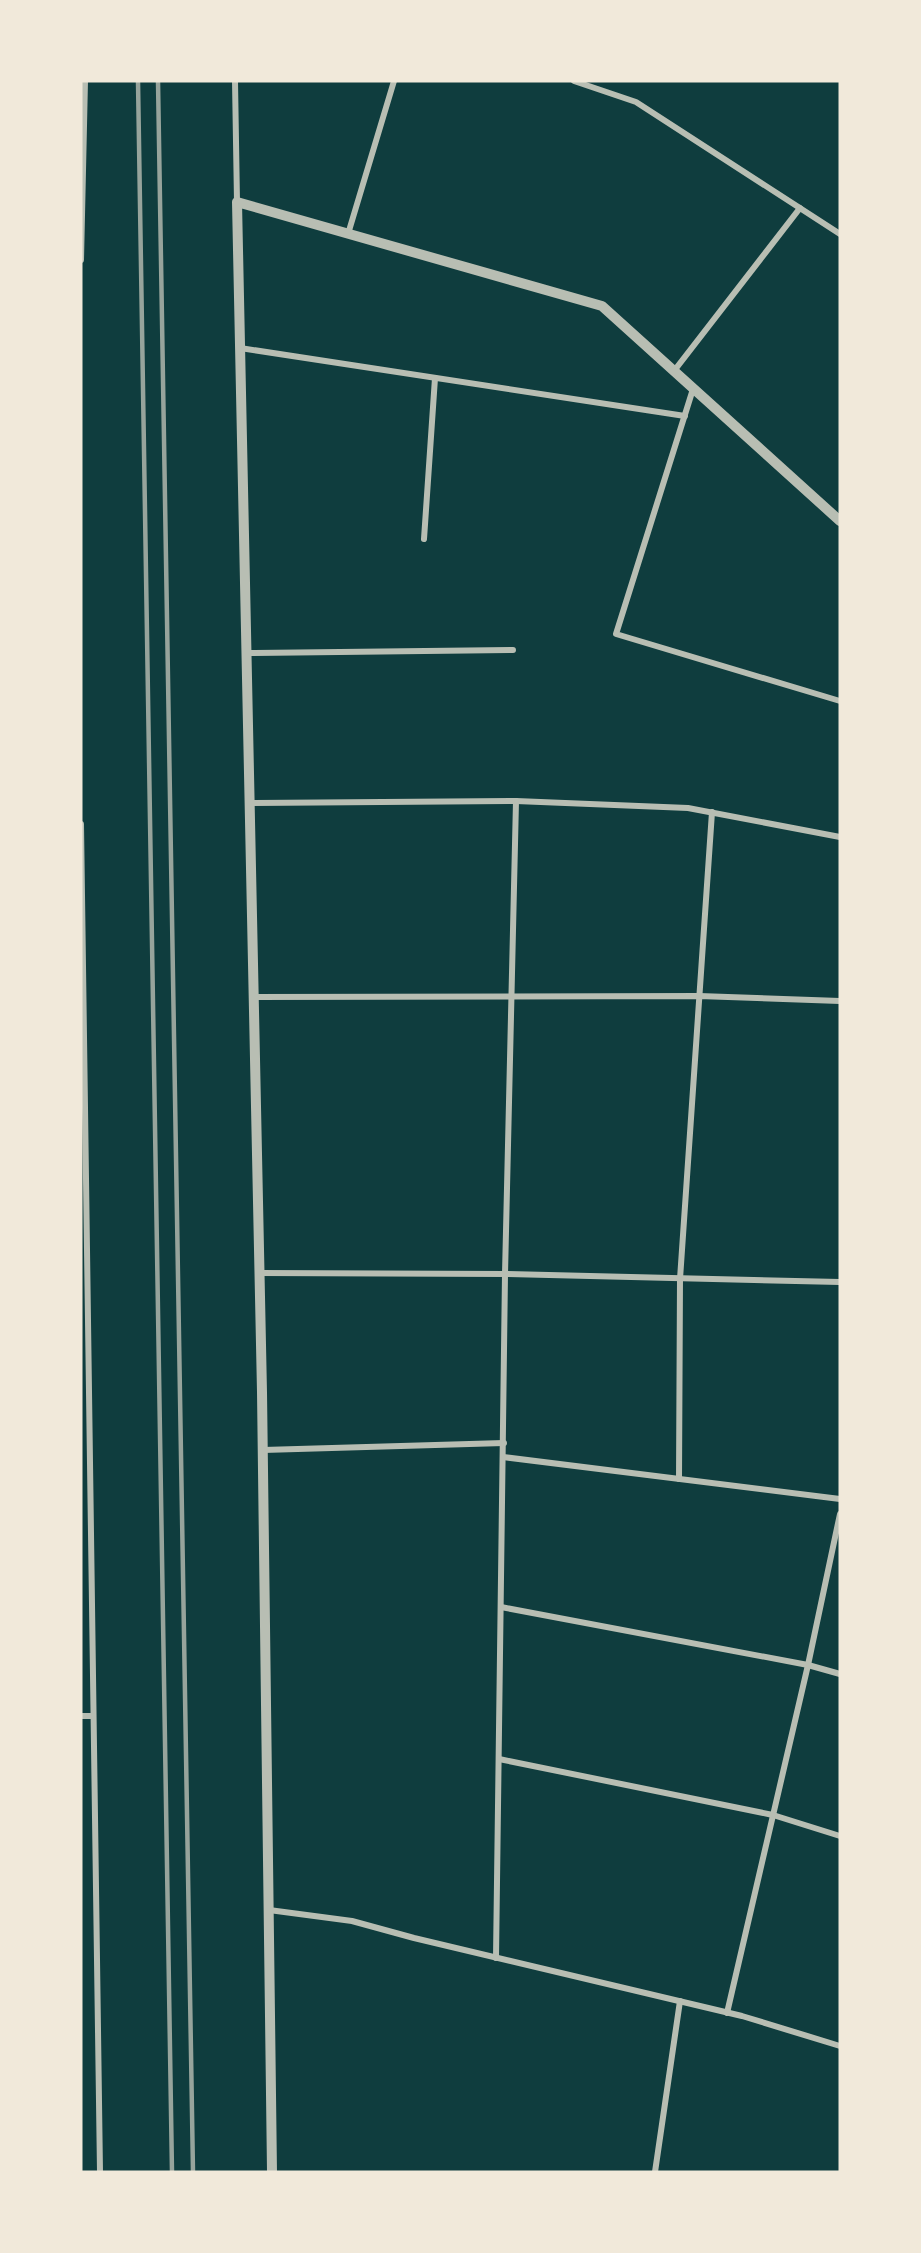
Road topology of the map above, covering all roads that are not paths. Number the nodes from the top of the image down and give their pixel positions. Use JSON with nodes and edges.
{"nodes":[{"id":1,"x":85,"y":81,"type":"edge"},
{"id":2,"x":235,"y":81,"type":"edge"},
{"id":3,"x":394,"y":81,"type":"edge"},
{"id":4,"x":574,"y":81,"type":"edge"},
{"id":5,"x":237,"y":202,"type":"junction"},
{"id":6,"x":800,"y":208,"type":"junction"},
{"id":7,"x":348,"y":234,"type":"junction"},
{"id":8,"x":840,"y":234,"type":"edge"},
{"id":9,"x":81,"y":260,"type":"edge"},
{"id":10,"x":240,"y":348,"type":"junction"},
{"id":11,"x":674,"y":371,"type":"junction"},
{"id":12,"x":435,"y":378,"type":"junction"},
{"id":13,"x":693,"y":389,"type":"junction"},
{"id":14,"x":685,"y":416,"type":"junction"},
{"id":15,"x":840,"y":521,"type":"edge"},
{"id":16,"x":424,"y":539,"type":"dead end"},
{"id":17,"x":513,"y":650,"type":"dead end"},
{"id":18,"x":247,"y":653,"type":"junction"},
{"id":19,"x":840,"y":701,"type":"edge"},
{"id":20,"x":516,"y":801,"type":"junction"},
{"id":21,"x":250,"y":803,"type":"junction"},
{"id":22,"x":712,"y":812,"type":"junction"},
{"id":23,"x":81,"y":824,"type":"edge"},
{"id":24,"x":840,"y":837,"type":"edge"},
{"id":25,"x":82,"y":903,"type":"edge"},
{"id":26,"x":511,"y":996,"type":"junction"},
{"id":27,"x":699,"y":996,"type":"junction"},
{"id":28,"x":254,"y":997,"type":"junction"},
{"id":29,"x":840,"y":1001,"type":"edge"},
{"id":30,"x":83,"y":1045,"type":"edge"},
{"id":31,"x":83,"y":1178,"type":"edge"},
{"id":32,"x":260,"y":1272,"type":"junction"},
{"id":33,"x":505,"y":1274,"type":"junction"},
{"id":34,"x":680,"y":1279,"type":"junction"},
{"id":35,"x":840,"y":1282,"type":"edge"},
{"id":36,"x":504,"y":1443,"type":"junction"},
{"id":37,"x":263,"y":1450,"type":"junction"},
{"id":38,"x":504,"y":1457,"type":"junction"},
{"id":39,"x":679,"y":1479,"type":"junction"},
{"id":40,"x":840,"y":1499,"type":"edge"},
{"id":41,"x":840,"y":1514,"type":"edge"},
{"id":42,"x":501,"y":1607,"type":"junction"},
{"id":43,"x":808,"y":1665,"type":"junction"},
{"id":44,"x":840,"y":1674,"type":"edge"},
{"id":45,"x":81,"y":1716,"type":"edge"},
{"id":46,"x":93,"y":1716,"type":"junction"},
{"id":47,"x":499,"y":1759,"type":"junction"},
{"id":48,"x":773,"y":1815,"type":"junction"},
{"id":49,"x":840,"y":1836,"type":"edge"},
{"id":50,"x":269,"y":1910,"type":"junction"},
{"id":51,"x":495,"y":1958,"type":"junction"},
{"id":52,"x":680,"y":2001,"type":"junction"},
{"id":53,"x":727,"y":2013,"type":"junction"},
{"id":54,"x":840,"y":2046,"type":"edge"},
{"id":55,"x":100,"y":2172,"type":"edge"},
{"id":56,"x":272,"y":2172,"type":"edge"},
{"id":57,"x":655,"y":2172,"type":"edge"}],
"edges":[{"from":1,"to":9,"type":"street"},
{"from":2,"to":5,"type":"street"},
{"from":3,"to":7,"type":"street"},
{"from":4,"to":6,"type":"street"},
{"from":5,"to":7,"type":"street"},
{"from":5,"to":10,"type":"street"},
{"from":6,"to":8,"type":"street"},
{"from":6,"to":11,"type":"street"},
{"from":7,"to":11,"type":"street"},
{"from":10,"to":12,"type":"street"},
{"from":10,"to":18,"type":"street"},
{"from":11,"to":13,"type":"street"},
{"from":12,"to":14,"type":"street"},
{"from":12,"to":16,"type":"street"},
{"from":13,"to":14,"type":"street"},
{"from":13,"to":15,"type":"street"},
{"from":14,"to":19,"type":"street"},
{"from":17,"to":18,"type":"street"},
{"from":18,"to":21,"type":"street"},
{"from":20,"to":21,"type":"street"},
{"from":20,"to":22,"type":"street"},
{"from":20,"to":26,"type":"street"},
{"from":21,"to":28,"type":"street"},
{"from":22,"to":24,"type":"street"},
{"from":22,"to":27,"type":"street"},
{"from":23,"to":25,"type":"street"},
{"from":25,"to":30,"type":"street"},
{"from":26,"to":27,"type":"street"},
{"from":26,"to":28,"type":"street"},
{"from":26,"to":33,"type":"street"},
{"from":27,"to":29,"type":"street"},
{"from":27,"to":34,"type":"street"},
{"from":28,"to":32,"type":"street"},
{"from":30,"to":31,"type":"street"},
{"from":31,"to":46,"type":"street"},
{"from":32,"to":33,"type":"street"},
{"from":32,"to":37,"type":"street"},
{"from":33,"to":34,"type":"street"},
{"from":33,"to":36,"type":"street"},
{"from":34,"to":35,"type":"street"},
{"from":34,"to":39,"type":"street"},
{"from":36,"to":37,"type":"street"},
{"from":36,"to":38,"type":"street"},
{"from":37,"to":50,"type":"street"},
{"from":38,"to":39,"type":"street"},
{"from":38,"to":42,"type":"street"},
{"from":39,"to":40,"type":"street"},
{"from":41,"to":43,"type":"street"},
{"from":42,"to":43,"type":"street"},
{"from":42,"to":47,"type":"street"},
{"from":43,"to":44,"type":"street"},
{"from":43,"to":48,"type":"street"},
{"from":45,"to":46,"type":"street"},
{"from":46,"to":55,"type":"street"},
{"from":47,"to":48,"type":"street"},
{"from":47,"to":51,"type":"street"},
{"from":48,"to":49,"type":"street"},
{"from":48,"to":53,"type":"street"},
{"from":50,"to":51,"type":"street"},
{"from":50,"to":56,"type":"street"},
{"from":51,"to":52,"type":"street"},
{"from":52,"to":53,"type":"street"},
{"from":52,"to":57,"type":"street"},
{"from":53,"to":54,"type":"street"}]}
